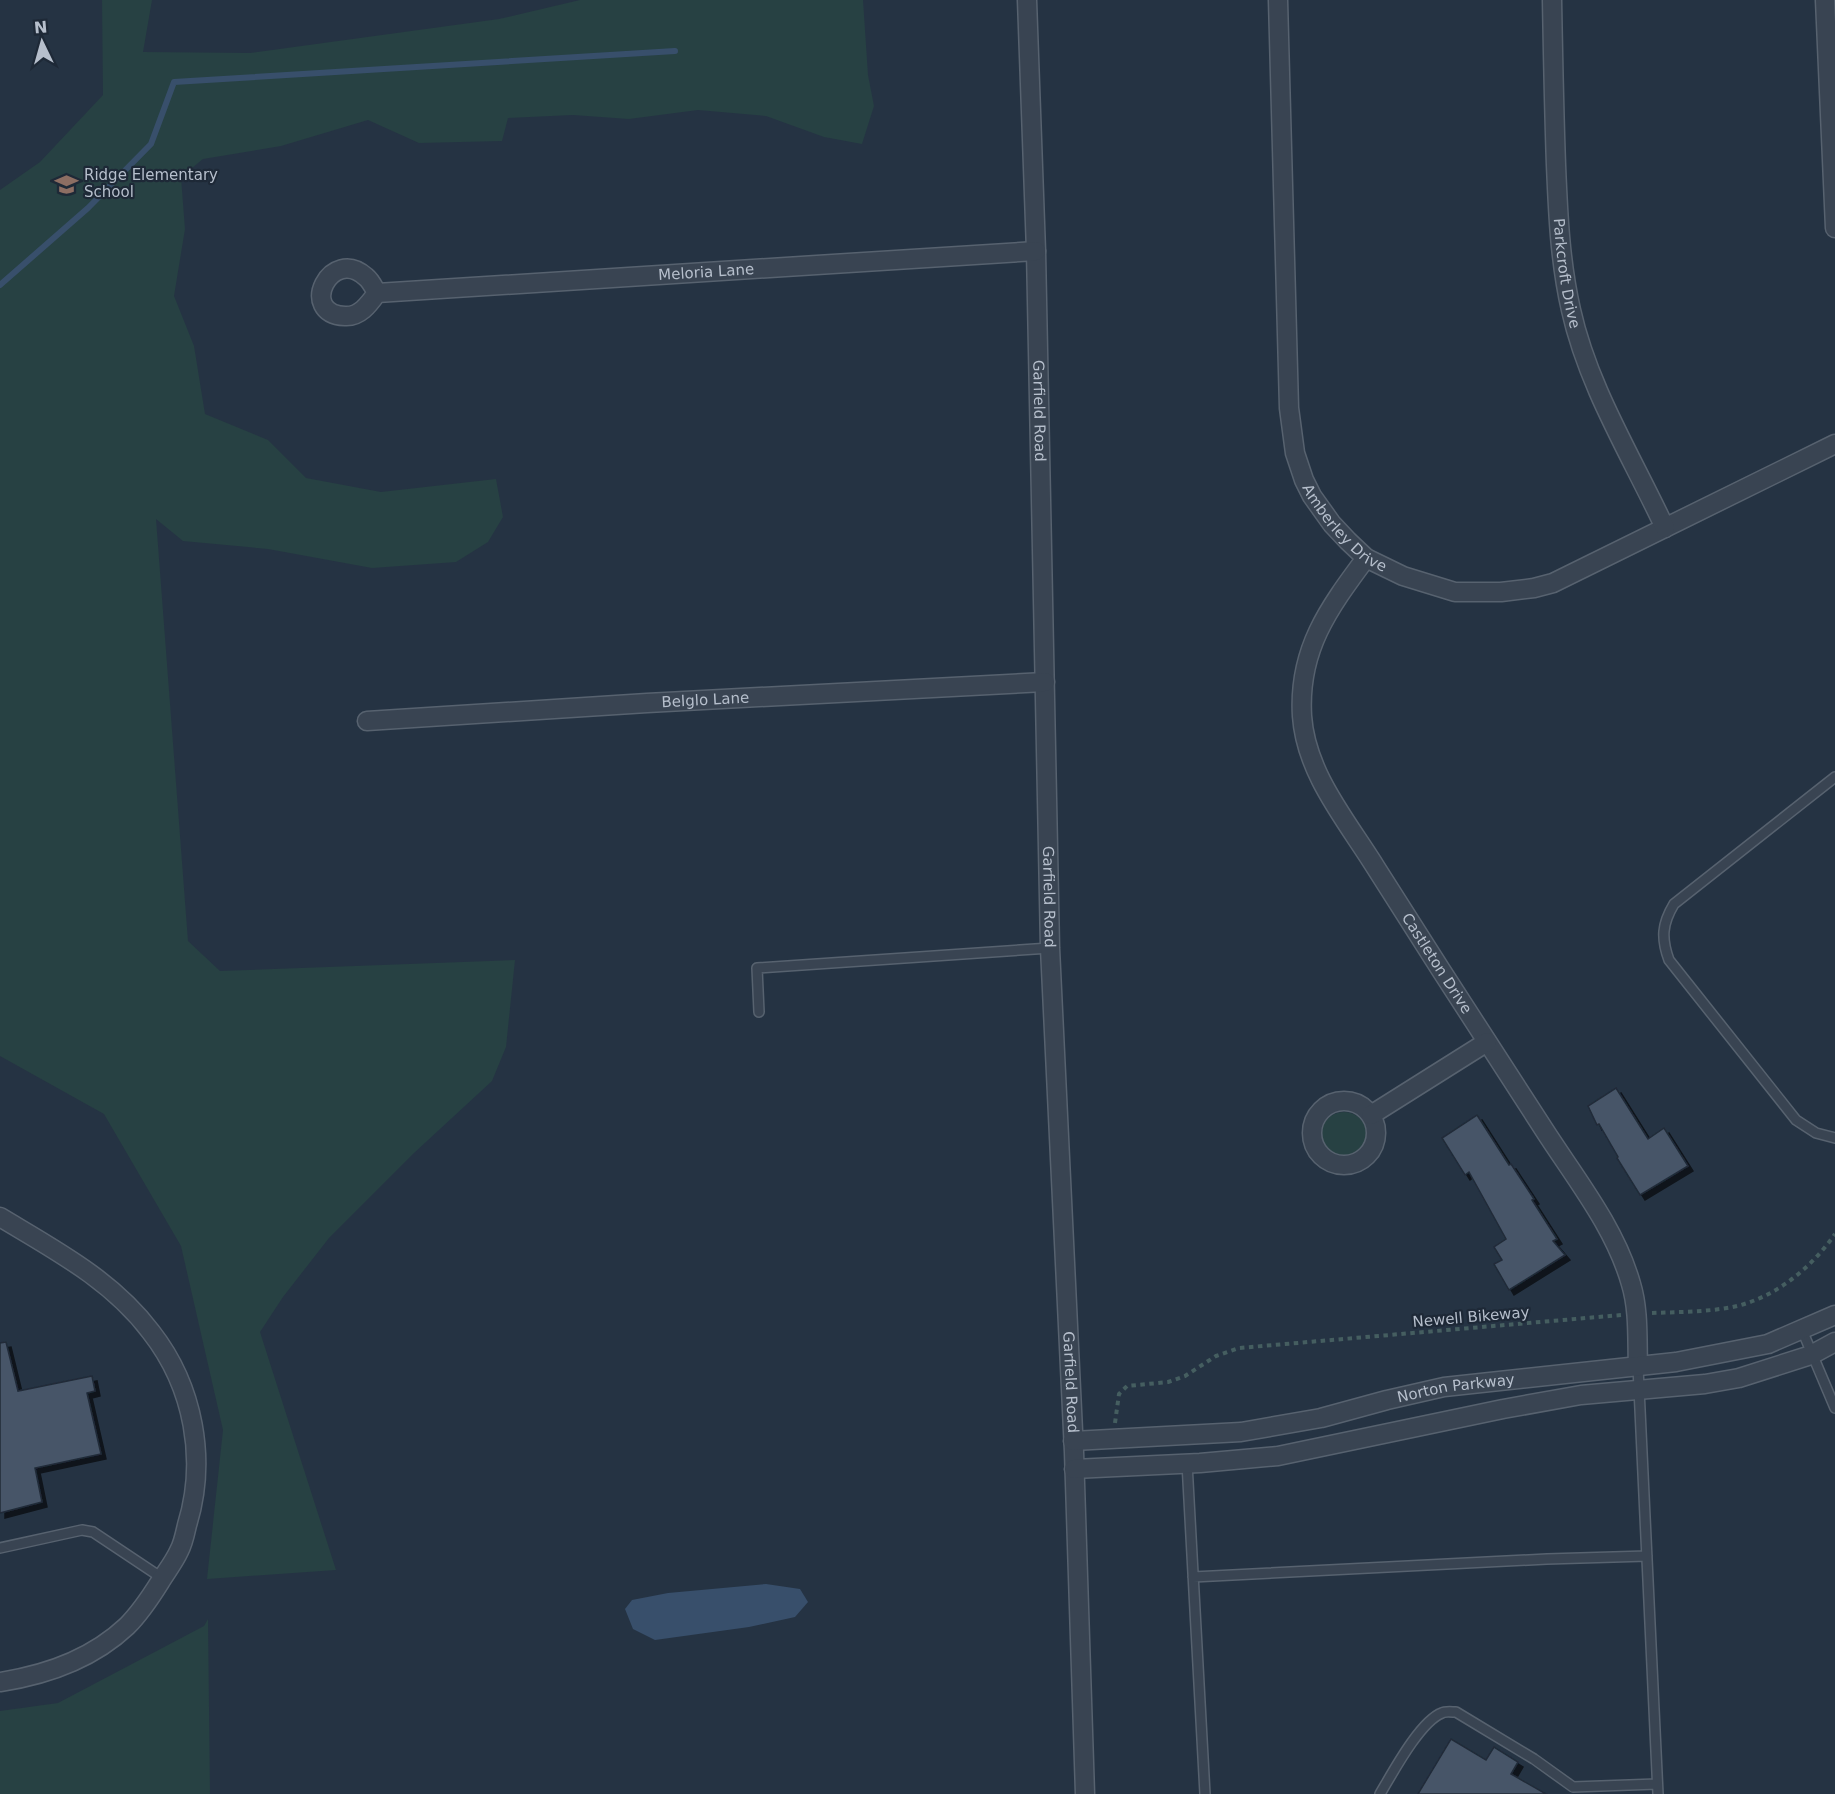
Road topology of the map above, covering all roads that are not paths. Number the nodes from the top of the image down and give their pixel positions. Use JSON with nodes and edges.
{"nodes":[{"id":1,"x":1027,"y":0,"type":"edge"},
{"id":2,"x":1278,"y":0,"type":"edge"},
{"id":3,"x":1552,"y":0,"type":"edge"},
{"id":4,"x":1825,"y":0,"type":"edge"},
{"id":5,"x":1835,"y":228,"type":"edge"},
{"id":6,"x":1036,"y":250,"type":"junction"},
{"id":7,"x":377,"y":292,"type":"dead end"},
{"id":8,"x":1835,"y":444,"type":"edge"},
{"id":9,"x":1665,"y":528,"type":"junction"},
{"id":10,"x":1366,"y":558,"type":"junction"},
{"id":11,"x":1045,"y":681,"type":"junction"},
{"id":12,"x":367,"y":721,"type":"dead end"},
{"id":13,"x":1835,"y":777,"type":"edge"},
{"id":14,"x":1050,"y":948,"type":"junction"},
{"id":15,"x":759,"y":1012,"type":"dead end"},
{"id":16,"x":1487,"y":1042,"type":"junction"},
{"id":17,"x":1371,"y":1115,"type":"dead end"},
{"id":18,"x":1835,"y":1138,"type":"edge"},
{"id":19,"x":0,"y":1217,"type":"edge"},
{"id":20,"x":1835,"y":1314,"type":"edge"},
{"id":21,"x":1802,"y":1330,"type":"junction"},
{"id":22,"x":1835,"y":1342,"type":"edge"},
{"id":23,"x":1811,"y":1355,"type":"junction"},
{"id":24,"x":1638,"y":1367,"type":"junction"},
{"id":25,"x":1640,"y":1389,"type":"junction"},
{"id":26,"x":1835,"y":1408,"type":"edge"},
{"id":27,"x":1073,"y":1441,"type":"junction"},
{"id":28,"x":1187,"y":1463,"type":"junction"},
{"id":29,"x":1074,"y":1469,"type":"junction"},
{"id":30,"x":0,"y":1548,"type":"edge"},
{"id":31,"x":1647,"y":1556,"type":"junction"},
{"id":32,"x":1193,"y":1577,"type":"junction"},
{"id":33,"x":162,"y":1578,"type":"junction"},
{"id":34,"x":0,"y":1682,"type":"edge"},
{"id":35,"x":1657,"y":1789,"type":"edge"},
{"id":36,"x":1572,"y":1791,"type":"edge"},
{"id":37,"x":1085,"y":1794,"type":"edge"},
{"id":38,"x":1205,"y":1794,"type":"edge"},
{"id":39,"x":1380,"y":1794,"type":"edge"}],
"edges":[{"from":1,"to":6,"type":"street","name":"Garfield Road"},
{"from":2,"to":10,"type":"street","name":"Amberley Drive"},
{"from":3,"to":9,"type":"street","name":"Parkcroft Drive"},
{"from":4,"to":5,"type":"street"},
{"from":6,"to":7,"type":"street","name":"Meloria Lane"},
{"from":6,"to":11,"type":"street","name":"Garfield Road"},
{"from":8,"to":9,"type":"street","name":"Amberley Drive"},
{"from":9,"to":10,"type":"street","name":"Amberley Drive"},
{"from":10,"to":16,"type":"street","name":"Castleton Drive"},
{"from":11,"to":12,"type":"street","name":"Belglo Lane"},
{"from":11,"to":14,"type":"street","name":"Garfield Road"},
{"from":13,"to":18,"type":"lane"},
{"from":14,"to":15,"type":"lane"},
{"from":14,"to":27,"type":"street","name":"Garfield Road"},
{"from":16,"to":17,"type":"street"},
{"from":16,"to":24,"type":"street","name":"Castleton Drive"},
{"from":19,"to":33,"type":"street"},
{"from":20,"to":21,"type":"street","name":"Norton Parkway"},
{"from":21,"to":23,"type":"lane"},
{"from":21,"to":24,"type":"street","name":"Norton Parkway"},
{"from":22,"to":23,"type":"street","name":"Norton Parkway"},
{"from":23,"to":25,"type":"street","name":"Norton Parkway"},
{"from":23,"to":26,"type":"lane"},
{"from":24,"to":25,"type":"lane"},
{"from":24,"to":27,"type":"street","name":"Norton Parkway"},
{"from":25,"to":28,"type":"street","name":"Norton Parkway"},
{"from":25,"to":31,"type":"lane"},
{"from":27,"to":29,"type":"street","name":"Garfield Road"},
{"from":28,"to":29,"type":"street","name":"Norton Parkway"},
{"from":28,"to":32,"type":"lane"},
{"from":29,"to":37,"type":"street","name":"Garfield Road"},
{"from":30,"to":33,"type":"lane"},
{"from":31,"to":32,"type":"lane"},
{"from":31,"to":35,"type":"lane"},
{"from":32,"to":38,"type":"lane"},
{"from":33,"to":34,"type":"street"},
{"from":35,"to":36,"type":"lane"},
{"from":36,"to":39,"type":"lane"}]}
